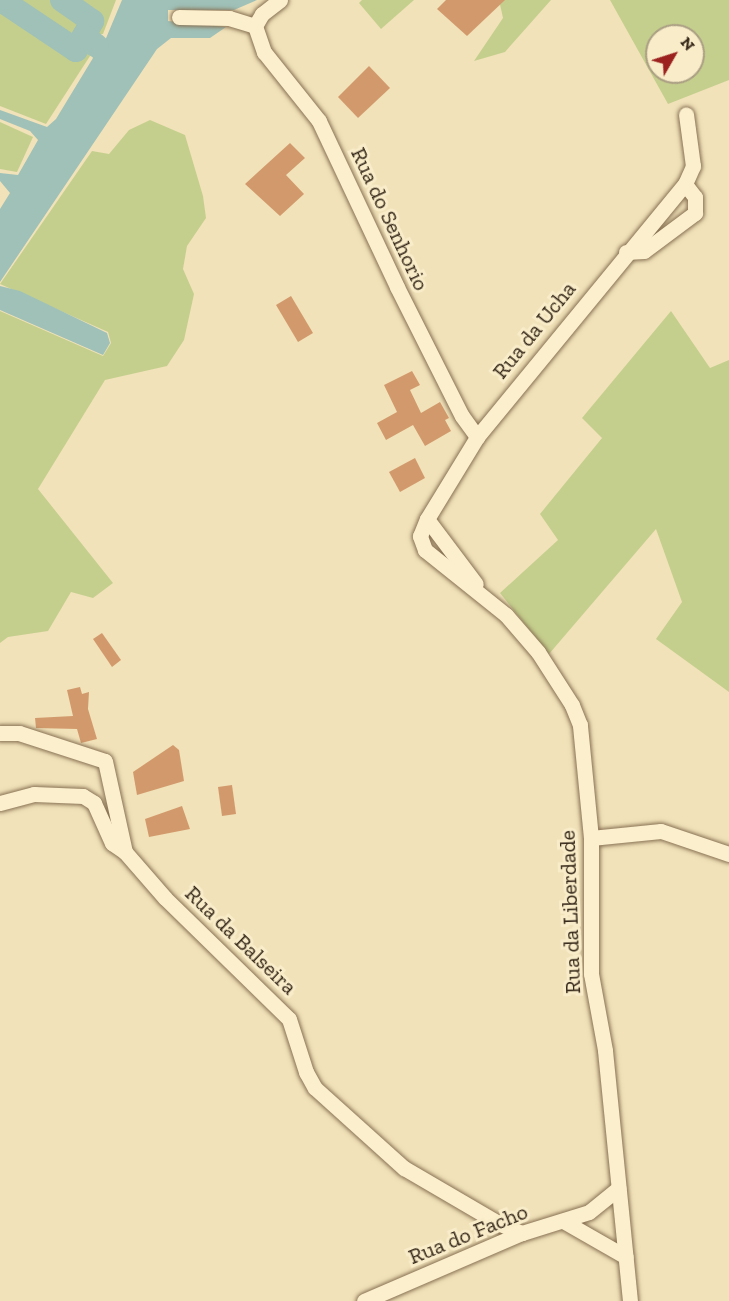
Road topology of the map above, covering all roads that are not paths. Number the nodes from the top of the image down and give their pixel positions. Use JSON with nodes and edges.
{"nodes":[{"id":1,"x":280,"y":0,"type":"edge"},
{"id":2,"x":178,"y":16,"type":"dead end"},
{"id":3,"x":255,"y":26,"type":"junction"},
{"id":4,"x":686,"y":114,"type":"dead end"},
{"id":5,"x":685,"y":184,"type":"junction"},
{"id":6,"x":626,"y":252,"type":"junction"},
{"id":7,"x":477,"y":437,"type":"junction"},
{"id":8,"x":0,"y":733,"type":"edge"},
{"id":9,"x":0,"y":802,"type":"edge"},
{"id":10,"x":591,"y":838,"type":"junction"},
{"id":11,"x":125,"y":852,"type":"junction"},
{"id":12,"x":729,"y":854,"type":"edge"},
{"id":13,"x":619,"y":1188,"type":"junction"},
{"id":14,"x":565,"y":1222,"type":"junction"},
{"id":15,"x":522,"y":1233,"type":"junction"},
{"id":16,"x":626,"y":1257,"type":"junction"},
{"id":17,"x":364,"y":1301,"type":"edge"},
{"id":18,"x":630,"y":1301,"type":"edge"}],
"edges":[{"from":1,"to":3,"type":"street"},
{"from":2,"to":3,"type":"street"},
{"from":3,"to":7,"type":"street","name":"Rua do Senhorio"},
{"from":4,"to":5,"type":"street","name":"Rua da Ucha"},
{"from":5,"to":6,"type":"street","name":"Rua da Ucha"},
{"from":5,"to":6,"type":"street"},
{"from":6,"to":7,"type":"street","name":"Rua da Ucha"},
{"from":7,"to":10,"type":"street","name":"Rua da Liberdade"},
{"from":8,"to":11,"type":"street","name":"Rua da Balseira"},
{"from":9,"to":11,"type":"street"},
{"from":10,"to":12,"type":"street"},
{"from":10,"to":13,"type":"street","name":"Rua da Liberdade"},
{"from":11,"to":15,"type":"street","name":"Rua da Balseira"},
{"from":13,"to":14,"type":"street","name":"Rua do Facho"},
{"from":13,"to":16,"type":"street","name":"Rua da Liberdade"},
{"from":14,"to":15,"type":"street","name":"Rua do Facho"},
{"from":14,"to":16,"type":"street"},
{"from":15,"to":17,"type":"street","name":"Rua do Facho"},
{"from":16,"to":18,"type":"street","name":"Rua da Liberdade"}]}
